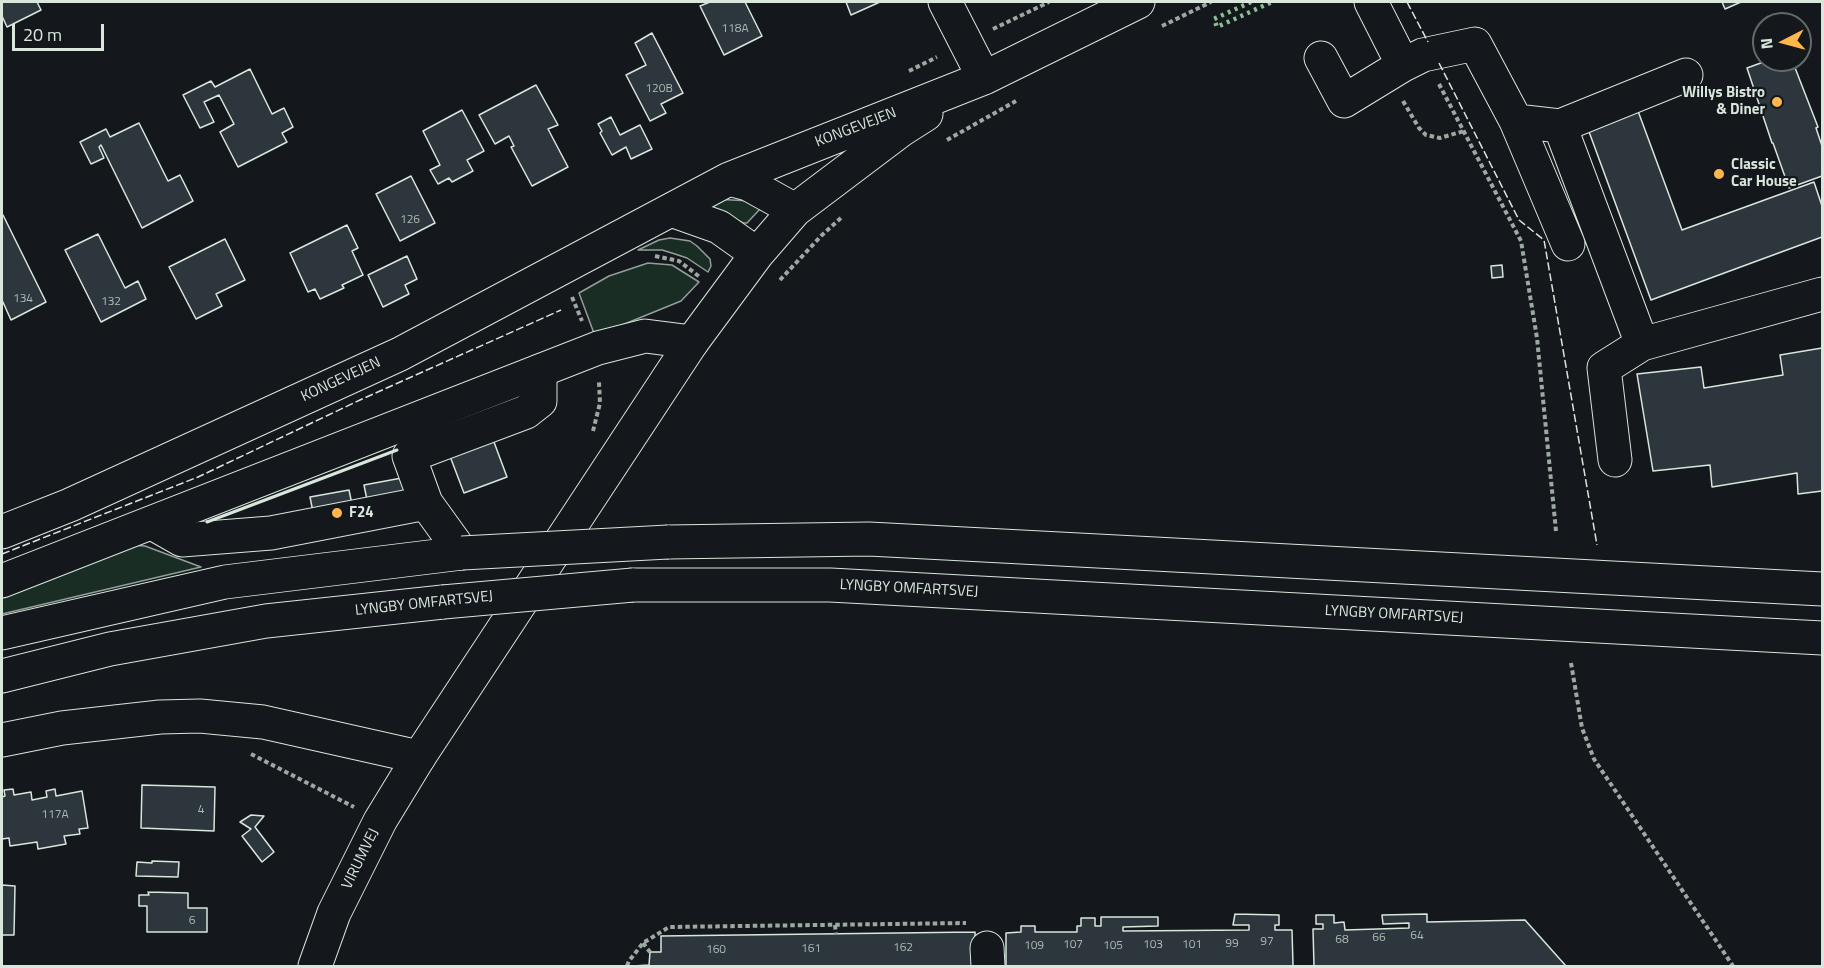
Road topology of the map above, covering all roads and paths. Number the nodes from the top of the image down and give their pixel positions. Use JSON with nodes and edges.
{"nodes":[{"id":1,"x":945,"y":2,"type":"edge"},
{"id":2,"x":1138,"y":2,"type":"edge"},
{"id":3,"x":1210,"y":2,"type":"edge"},
{"id":4,"x":1371,"y":2,"type":"edge"},
{"id":5,"x":1154,"y":30,"type":"dead end"},
{"id":6,"x":1321,"y":58,"type":"dead end"},
{"id":7,"x":1403,"y":65,"type":"junction"},
{"id":8,"x":1686,"y":75,"type":"dead end"},
{"id":9,"x":984,"y":78,"type":"junction"},
{"id":10,"x":1024,"y":96,"type":"dead end"},
{"id":11,"x":1516,"y":121,"type":"junction"},
{"id":12,"x":1560,"y":126,"type":"junction"},
{"id":13,"x":1464,"y":131,"type":"dead end"},
{"id":14,"x":939,"y":146,"type":"dead end"},
{"id":15,"x":729,"y":179,"type":"junction"},
{"id":16,"x":671,"y":210,"type":"junction"},
{"id":17,"x":795,"y":210,"type":"junction"},
{"id":18,"x":844,"y":216,"type":"dead end"},
{"id":19,"x":1568,"y":243,"type":"dead end"},
{"id":20,"x":757,"y":254,"type":"junction"},
{"id":21,"x":645,"y":258,"type":"dead end"},
{"id":22,"x":774,"y":287,"type":"dead end"},
{"id":23,"x":1822,"y":294,"type":"edge"},
{"id":24,"x":726,"y":297,"type":"junction"},
{"id":25,"x":692,"y":342,"type":"junction"},
{"id":26,"x":1642,"y":344,"type":"junction"},
{"id":27,"x":540,"y":370,"type":"junction"},
{"id":28,"x":1615,"y":460,"type":"dead end"},
{"id":29,"x":426,"y":502,"type":"junction"},
{"id":30,"x":152,"y":523,"type":"junction"},
{"id":31,"x":1556,"y":531,"type":"dead end"},
{"id":32,"x":2,"y":532,"type":"edge"},
{"id":33,"x":462,"y":553,"type":"junction"},
{"id":34,"x":2,"y":581,"type":"edge"},
{"id":35,"x":1822,"y":589,"type":"edge"},
{"id":36,"x":2,"y":633,"type":"edge"},
{"id":37,"x":1822,"y":638,"type":"edge"},
{"id":38,"x":1571,"y":663,"type":"dead end"},
{"id":39,"x":2,"y":676,"type":"edge"},
{"id":40,"x":2,"y":740,"type":"edge"},
{"id":41,"x":246,"y":752,"type":"dead end"},
{"id":42,"x":419,"y":757,"type":"junction"},
{"id":43,"x":380,"y":820,"type":"junction"},
{"id":44,"x":835,"y":925,"type":"junction"},
{"id":45,"x":836,"y":934,"type":"dead end"},
{"id":46,"x":643,"y":943,"type":"junction"},
{"id":47,"x":650,"y":952,"type":"dead end"},
{"id":48,"x":988,"y":957,"type":"edge"},
{"id":49,"x":315,"y":966,"type":"edge"},
{"id":50,"x":627,"y":966,"type":"edge"},
{"id":51,"x":1733,"y":966,"type":"edge"}],
"edges":[{"from":1,"to":9,"type":"main road"},
{"from":2,"to":9,"type":"main road","name":"KONGEVEJEN"},
{"from":3,"to":5,"type":"path"},
{"from":4,"to":7,"type":"main road"},
{"from":6,"to":7,"type":"main road"},
{"from":7,"to":11,"type":"main road"},
{"from":8,"to":12,"type":"main road"},
{"from":9,"to":15,"type":"main road","name":"KONGEVEJEN"},
{"from":9,"to":17,"type":"main road","name":"KONGEVEJEN"},
{"from":10,"to":14,"type":"path"},
{"from":11,"to":12,"type":"main road"},
{"from":11,"to":19,"type":"main road"},
{"from":12,"to":26,"type":"main road"},
{"from":13,"to":31,"type":"path"},
{"from":15,"to":16,"type":"main road","name":"KONGEVEJEN"},
{"from":15,"to":17,"type":"main road"},
{"from":16,"to":20,"type":"main road"},
{"from":16,"to":32,"type":"main road","name":"KONGEVEJEN"},
{"from":17,"to":20,"type":"main road","name":"KONGEVEJEN"},
{"from":18,"to":22,"type":"path"},
{"from":20,"to":24,"type":"main road","name":"KONGEVEJEN"},
{"from":21,"to":24,"type":"path"},
{"from":23,"to":26,"type":"main road"},
{"from":24,"to":25,"type":"main road","name":"KONGEVEJEN"},
{"from":25,"to":27,"type":"main road"},
{"from":25,"to":42,"type":"main road","name":"KONGEVEJEN"},
{"from":26,"to":28,"type":"main road"},
{"from":27,"to":29,"type":"main road"},
{"from":27,"to":30,"type":"main road"},
{"from":29,"to":30,"type":"main road"},
{"from":29,"to":33,"type":"main road"},
{"from":30,"to":34,"type":"main road"},
{"from":33,"to":35,"type":"main road","bridge":true},
{"from":33,"to":36,"type":"main road"},
{"from":37,"to":39,"type":"main road","name":"LYNGBY OMFARTSVEJ","bridge":true},
{"from":38,"to":51,"type":"path"},
{"from":40,"to":42,"type":"main road"},
{"from":41,"to":43,"type":"path"},
{"from":42,"to":43,"type":"main road","name":"VIRUMVEJ"},
{"from":43,"to":49,"type":"main road","name":"VIRUMVEJ"},
{"from":44,"to":45,"type":"path"},
{"from":44,"to":46,"type":"path"},
{"from":44,"to":48,"type":"path"},
{"from":46,"to":47,"type":"path"},
{"from":46,"to":50,"type":"path"}]}
